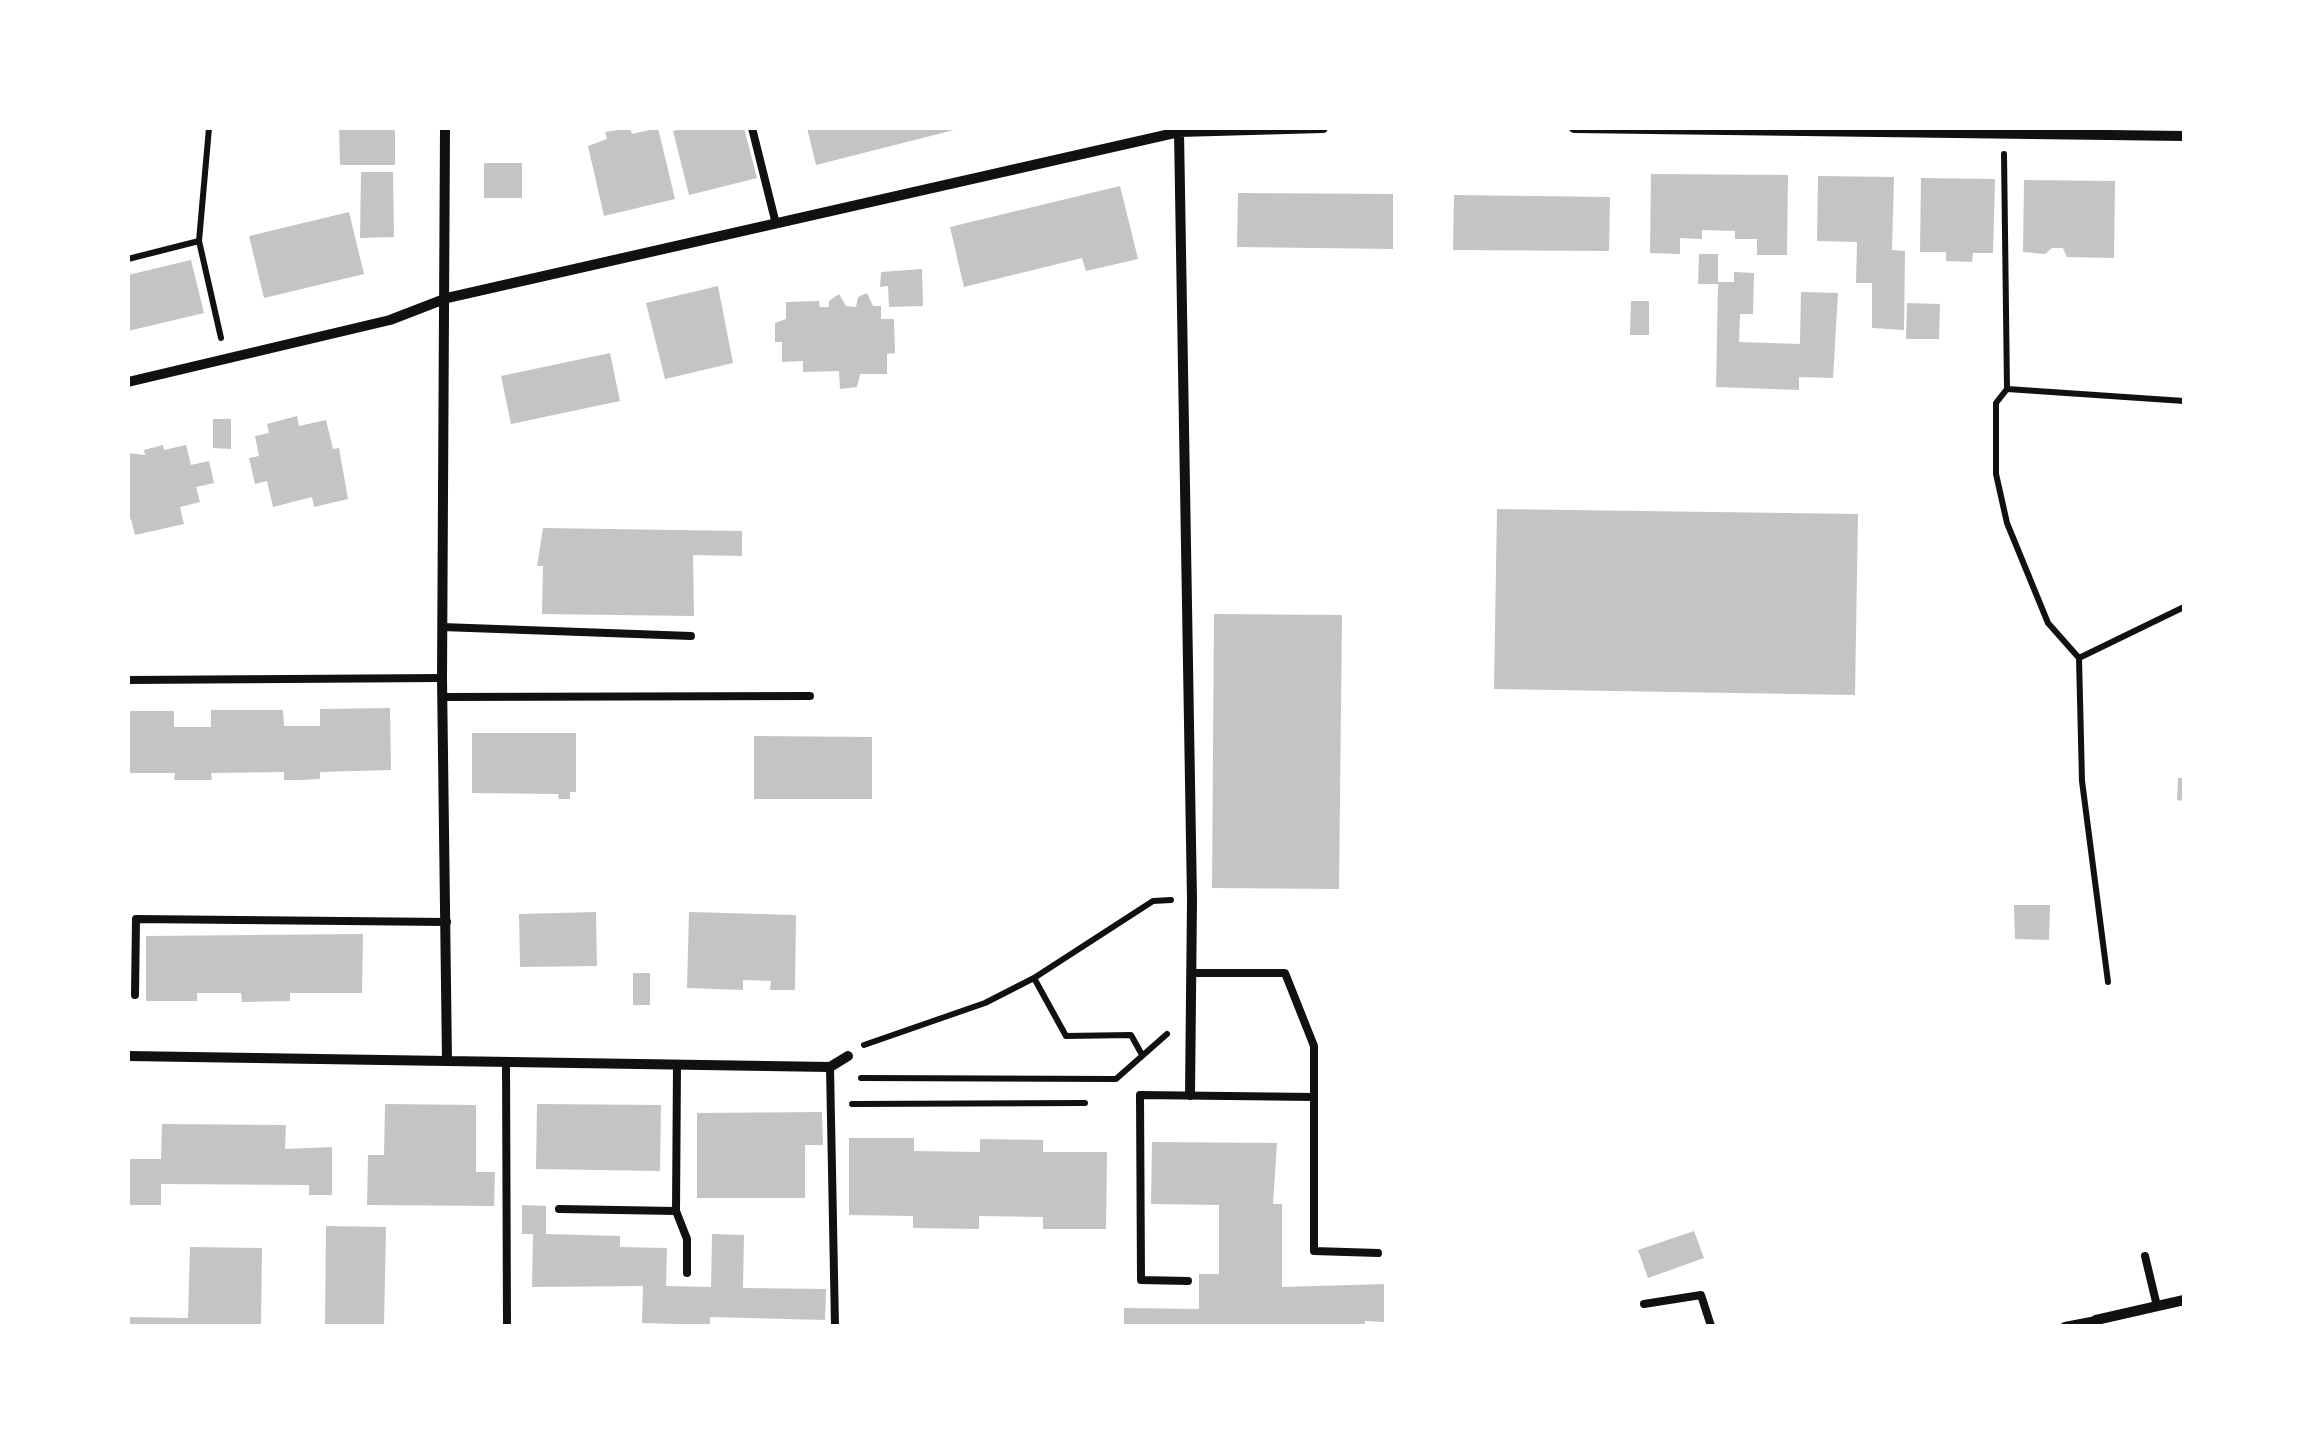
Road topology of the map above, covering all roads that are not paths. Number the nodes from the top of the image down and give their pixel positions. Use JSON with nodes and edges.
{"nodes":[{"id":1,"x":446,"y":128,"type":"edge"},
{"id":2,"x":752,"y":128,"type":"edge"},
{"id":3,"x":1324,"y":128,"type":"edge"},
{"id":4,"x":1574,"y":128,"type":"edge"},
{"id":5,"x":1178,"y":132,"type":"junction"},
{"id":6,"x":2002,"y":132,"type":"edge"},
{"id":7,"x":2184,"y":136,"type":"edge"},
{"id":8,"x":776,"y":224,"type":"junction"},
{"id":9,"x":447,"y":298,"type":"junction"},
{"id":10,"x":128,"y":382,"type":"edge"},
{"id":11,"x":442,"y":626,"type":"junction"},
{"id":12,"x":691,"y":636,"type":"dead end"},
{"id":13,"x":442,"y":678,"type":"junction"},
{"id":14,"x":128,"y":680,"type":"edge"},
{"id":15,"x":810,"y":696,"type":"dead end"},
{"id":16,"x":444,"y":697,"type":"junction"},
{"id":17,"x":446,"y":922,"type":"junction"},
{"id":18,"x":1193,"y":972,"type":"junction"},
{"id":19,"x":135,"y":994,"type":"dead end"},
{"id":20,"x":128,"y":1056,"type":"edge"},
{"id":21,"x":848,"y":1056,"type":"road end"},
{"id":22,"x":447,"y":1060,"type":"junction"},
{"id":23,"x":506,"y":1061,"type":"junction"},
{"id":24,"x":677,"y":1065,"type":"junction"},
{"id":25,"x":829,"y":1072,"type":"junction"},
{"id":26,"x":1190,"y":1095,"type":"junction"},
{"id":27,"x":1314,"y":1098,"type":"junction"},
{"id":28,"x":560,"y":1209,"type":"dead end"},
{"id":29,"x":676,"y":1211,"type":"junction"},
{"id":30,"x":1378,"y":1253,"type":"dead end"},
{"id":31,"x":2145,"y":1256,"type":"dead end"},
{"id":32,"x":687,"y":1274,"type":"dead end"},
{"id":33,"x":1188,"y":1281,"type":"dead end"},
{"id":34,"x":2184,"y":1300,"type":"edge"},
{"id":35,"x":1644,"y":1304,"type":"dead end"},
{"id":36,"x":2156,"y":1306,"type":"junction"},
{"id":37,"x":2096,"y":1320,"type":"joint"},
{"id":38,"x":507,"y":1326,"type":"edge"},
{"id":39,"x":834,"y":1326,"type":"edge"},
{"id":40,"x":1710,"y":1326,"type":"edge"},
{"id":41,"x":2066,"y":1326,"type":"edge"}],
"edges":[{"from":1,"to":9,"type":"street"},
{"from":2,"to":8,"type":"lane"},
{"from":3,"to":5,"type":"street"},
{"from":4,"to":6,"type":"street"},
{"from":5,"to":8,"type":"street"},
{"from":5,"to":18,"type":"street"},
{"from":6,"to":7,"type":"street"},
{"from":8,"to":9,"type":"street"},
{"from":9,"to":10,"type":"street"},
{"from":9,"to":11,"type":"street"},
{"from":11,"to":12,"type":"lane"},
{"from":11,"to":13,"type":"street"},
{"from":13,"to":14,"type":"lane"},
{"from":13,"to":16,"type":"street"},
{"from":15,"to":16,"type":"lane"},
{"from":16,"to":17,"type":"street"},
{"from":17,"to":19,"type":"lane"},
{"from":17,"to":22,"type":"street"},
{"from":18,"to":26,"type":"street"},
{"from":18,"to":27,"type":"lane"},
{"from":20,"to":22,"type":"street"},
{"from":21,"to":25,"type":"street"},
{"from":22,"to":23,"type":"street"},
{"from":23,"to":24,"type":"street"},
{"from":23,"to":38,"type":"lane"},
{"from":24,"to":25,"type":"street"},
{"from":24,"to":29,"type":"lane"},
{"from":25,"to":39,"type":"lane"},
{"from":26,"to":27,"type":"lane"},
{"from":26,"to":33,"type":"lane"},
{"from":27,"to":30,"type":"lane"},
{"from":28,"to":29,"type":"lane"},
{"from":29,"to":32,"type":"lane"},
{"from":31,"to":36,"type":"lane"},
{"from":34,"to":36,"type":"street"},
{"from":35,"to":40,"type":"lane"},
{"from":36,"to":37,"type":"street"},
{"from":37,"to":41,"type":"lane"}]}
